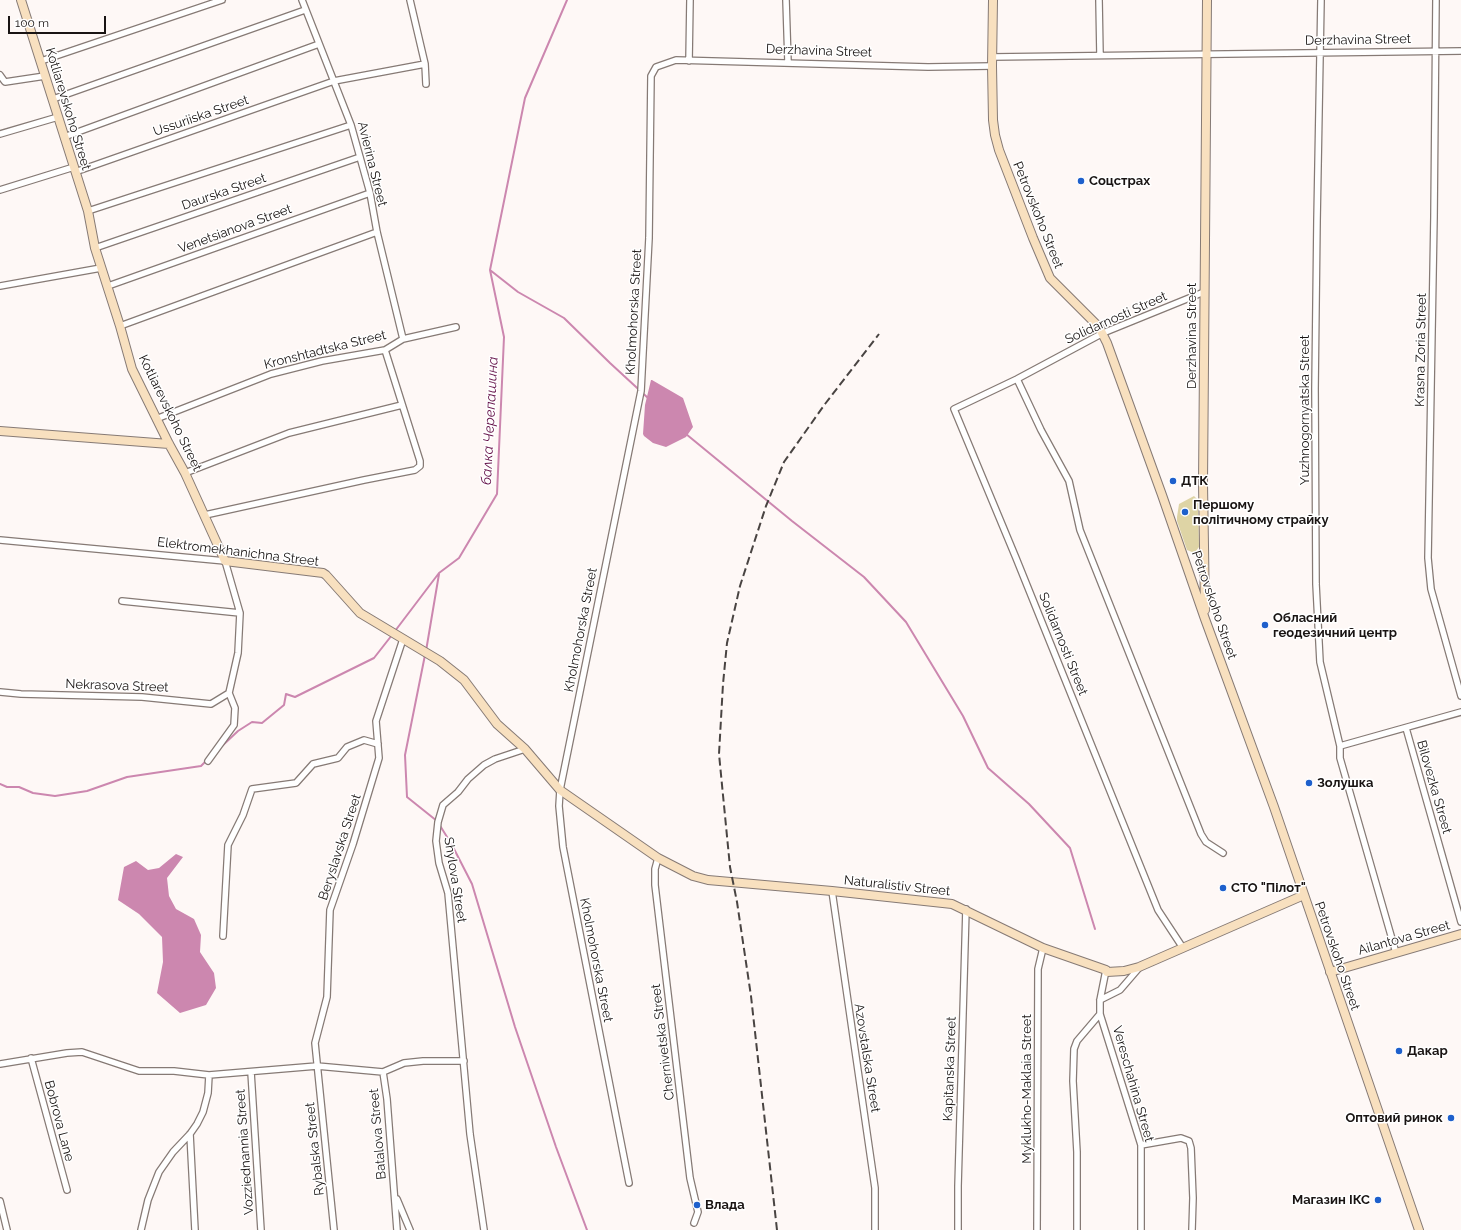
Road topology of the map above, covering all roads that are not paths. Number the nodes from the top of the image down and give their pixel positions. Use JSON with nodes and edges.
{"nodes":[{"id":1,"x":20,"y":0,"type":"edge"},
{"id":2,"x":222,"y":0,"type":"edge"},
{"id":3,"x":302,"y":0,"type":"edge"},
{"id":4,"x":410,"y":0,"type":"edge"},
{"id":5,"x":690,"y":0,"type":"edge"},
{"id":6,"x":786,"y":0,"type":"edge"},
{"id":7,"x":993,"y":0,"type":"edge"},
{"id":8,"x":1099,"y":0,"type":"edge"},
{"id":9,"x":1207,"y":0,"type":"edge"},
{"id":10,"x":1321,"y":0,"type":"edge"},
{"id":11,"x":1436,"y":0,"type":"edge"},
{"id":12,"x":305,"y":10,"type":"junction"},
{"id":13,"x":319,"y":44,"type":"junction"},
{"id":14,"x":1435,"y":51,"type":"junction"},
{"id":15,"x":1461,"y":51,"type":"edge"},
{"id":16,"x":1320,"y":52,"type":"junction"},
{"id":17,"x":1207,"y":54,"type":"junction"},
{"id":18,"x":1100,"y":55,"type":"junction"},
{"id":19,"x":992,"y":57,"type":"junction"},
{"id":20,"x":41,"y":61,"type":"junction"},
{"id":21,"x":689,"y":61,"type":"junction"},
{"id":22,"x":788,"y":62,"type":"junction"},
{"id":23,"x":425,"y":64,"type":"junction"},
{"id":24,"x":992,"y":66,"type":"junction"},
{"id":25,"x":0,"y":75,"type":"edge"},
{"id":26,"x":45,"y":76,"type":"junction"},
{"id":27,"x":651,"y":76,"type":"joint"},
{"id":28,"x":334,"y":81,"type":"junction"},
{"id":29,"x":426,"y":84,"type":"dead end"},
{"id":30,"x":53,"y":99,"type":"junction"},
{"id":31,"x":58,"y":117,"type":"junction"},
{"id":32,"x":351,"y":125,"type":"junction"},
{"id":33,"x":0,"y":134,"type":"edge"},
{"id":34,"x":64,"y":137,"type":"junction"},
{"id":35,"x":360,"y":157,"type":"junction"},
{"id":36,"x":74,"y":169,"type":"junction"},
{"id":37,"x":0,"y":190,"type":"edge"},
{"id":38,"x":370,"y":193,"type":"junction"},
{"id":39,"x":88,"y":211,"type":"junction"},
{"id":40,"x":377,"y":232,"type":"junction"},
{"id":41,"x":95,"y":248,"type":"junction"},
{"id":42,"x":101,"y":268,"type":"junction"},
{"id":43,"x":0,"y":286,"type":"edge"},
{"id":44,"x":108,"y":286,"type":"junction"},
{"id":45,"x":1204,"y":292,"type":"junction"},
{"id":46,"x":120,"y":326,"type":"junction"},
{"id":47,"x":456,"y":327,"type":"dead end"},
{"id":48,"x":1103,"y":333,"type":"junction"},
{"id":49,"x":403,"y":339,"type":"junction"},
{"id":50,"x":385,"y":350,"type":"junction"},
{"id":51,"x":1017,"y":379,"type":"junction"},
{"id":52,"x":402,"y":405,"type":"junction"},
{"id":53,"x":156,"y":419,"type":"junction"},
{"id":54,"x":0,"y":431,"type":"edge"},
{"id":55,"x":169,"y":444,"type":"junction"},
{"id":56,"x":185,"y":473,"type":"junction"},
{"id":57,"x":205,"y":515,"type":"junction"},
{"id":58,"x":0,"y":540,"type":"edge"},
{"id":59,"x":225,"y":560,"type":"junction"},
{"id":60,"x":122,"y":601,"type":"dead end"},
{"id":61,"x":240,"y":613,"type":"junction"},
{"id":62,"x":1205,"y":619,"type":"junction"},
{"id":63,"x":403,"y":639,"type":"junction"},
{"id":64,"x":0,"y":692,"type":"edge"},
{"id":65,"x":229,"y":693,"type":"junction"},
{"id":66,"x":1461,"y":696,"type":"edge"},
{"id":67,"x":1461,"y":712,"type":"edge"},
{"id":68,"x":1406,"y":728,"type":"junction"},
{"id":69,"x":378,"y":744,"type":"junction"},
{"id":70,"x":1340,"y":746,"type":"junction"},
{"id":71,"x":525,"y":750,"type":"junction"},
{"id":72,"x":208,"y":761,"type":"dead end"},
{"id":73,"x":560,"y":790,"type":"junction"},
{"id":74,"x":1224,"y":853,"type":"dead end"},
{"id":75,"x":658,"y":858,"type":"junction"},
{"id":76,"x":832,"y":891,"type":"junction"},
{"id":77,"x":1304,"y":895,"type":"junction"},
{"id":78,"x":966,"y":909,"type":"junction"},
{"id":79,"x":1461,"y":922,"type":"edge"},
{"id":80,"x":1461,"y":934,"type":"edge"},
{"id":81,"x":223,"y":936,"type":"dead end"},
{"id":82,"x":1043,"y":948,"type":"junction"},
{"id":83,"x":1183,"y":948,"type":"junction"},
{"id":84,"x":1396,"y":953,"type":"junction"},
{"id":85,"x":1139,"y":967,"type":"junction"},
{"id":86,"x":1106,"y":970,"type":"junction"},
{"id":87,"x":1330,"y":972,"type":"junction"},
{"id":88,"x":1100,"y":1000,"type":"junction"},
{"id":89,"x":1100,"y":1014,"type":"junction"},
{"id":90,"x":31,"y":1058,"type":"junction"},
{"id":91,"x":464,"y":1061,"type":"junction"},
{"id":92,"x":0,"y":1064,"type":"edge"},
{"id":93,"x":317,"y":1066,"type":"junction"},
{"id":94,"x":251,"y":1072,"type":"junction"},
{"id":95,"x":383,"y":1072,"type":"junction"},
{"id":96,"x":209,"y":1075,"type":"junction"},
{"id":97,"x":190,"y":1134,"type":"junction"},
{"id":98,"x":1141,"y":1145,"type":"junction"},
{"id":99,"x":629,"y":1183,"type":"dead end"},
{"id":100,"x":67,"y":1190,"type":"dead end"},
{"id":101,"x":395,"y":1195,"type":"junction"},
{"id":102,"x":0,"y":1201,"type":"edge"},
{"id":103,"x":694,"y":1223,"type":"dead end"},
{"id":104,"x":7,"y":1230,"type":"edge"},
{"id":105,"x":141,"y":1230,"type":"edge"},
{"id":106,"x":196,"y":1230,"type":"edge"},
{"id":107,"x":261,"y":1230,"type":"edge"},
{"id":108,"x":334,"y":1230,"type":"edge"},
{"id":109,"x":397,"y":1230,"type":"edge"},
{"id":110,"x":410,"y":1230,"type":"edge"},
{"id":111,"x":484,"y":1230,"type":"edge"},
{"id":112,"x":875,"y":1230,"type":"edge"},
{"id":113,"x":958,"y":1230,"type":"edge"},
{"id":114,"x":1037,"y":1230,"type":"edge"},
{"id":115,"x":1077,"y":1230,"type":"edge"},
{"id":116,"x":1141,"y":1230,"type":"edge"},
{"id":117,"x":1192,"y":1230,"type":"edge"},
{"id":118,"x":1419,"y":1230,"type":"edge"}],
"edges":[{"from":1,"to":20,"type":"street","name":"Kotliarevskoho Street"},
{"from":2,"to":20,"type":"street"},
{"from":3,"to":12,"type":"street","name":"Avierina Street"},
{"from":4,"to":23,"type":"street"},
{"from":5,"to":21,"type":"street"},
{"from":6,"to":22,"type":"street"},
{"from":7,"to":19,"type":"street","name":"Petrovskoho Street"},
{"from":8,"to":18,"type":"street"},
{"from":9,"to":17,"type":"street","name":"Derzhavina Street"},
{"from":10,"to":16,"type":"street","name":"Yuzhnogornyatska Street"},
{"from":11,"to":14,"type":"street","name":"Krasna Zoria Street"},
{"from":12,"to":13,"type":"street","name":"Avierina Street"},
{"from":12,"to":30,"type":"street"},
{"from":13,"to":28,"type":"street","name":"Avierina Street"},
{"from":13,"to":34,"type":"street","name":"Ussuriiska Street"},
{"from":14,"to":15,"type":"street","name":"Derzhavina Street"},
{"from":14,"to":16,"type":"street","name":"Derzhavina Street"},
{"from":14,"to":66,"type":"street","name":"Krasna Zoria Street"},
{"from":16,"to":17,"type":"street","name":"Derzhavina Street"},
{"from":16,"to":70,"type":"street","name":"Yuzhnogornyatska Street"},
{"from":17,"to":18,"type":"street","name":"Derzhavina Street"},
{"from":17,"to":45,"type":"street","name":"Derzhavina Street"},
{"from":18,"to":19,"type":"street","name":"Derzhavina Street"},
{"from":19,"to":24,"type":"street","name":"Petrovskoho Street"},
{"from":20,"to":26,"type":"street","name":"Kotliarevskoho Street"},
{"from":21,"to":22,"type":"street","name":"Derzhavina Street"},
{"from":21,"to":27,"type":"street","name":"Derzhavina Street"},
{"from":22,"to":24,"type":"street","name":"Derzhavina Street"},
{"from":23,"to":28,"type":"street","name":"Ussuriiska Street"},
{"from":23,"to":29,"type":"street"},
{"from":24,"to":48,"type":"street","name":"Petrovskoho Street"},
{"from":25,"to":26,"type":"street"},
{"from":26,"to":30,"type":"street","name":"Kotliarevskoho Street"},
{"from":27,"to":73,"type":"street","name":"Kholmohorska Street"},
{"from":28,"to":32,"type":"street","name":"Avierina Street"},
{"from":28,"to":36,"type":"street","name":"Ussuriiska Street"},
{"from":30,"to":31,"type":"street","name":"Kotliarevskoho Street"},
{"from":31,"to":33,"type":"street"},
{"from":31,"to":34,"type":"street","name":"Kotliarevskoho Street"},
{"from":32,"to":35,"type":"street","name":"Avierina Street"},
{"from":32,"to":39,"type":"street","name":"Daurska Street"},
{"from":34,"to":36,"type":"street","name":"Kotliarevskoho Street"},
{"from":35,"to":38,"type":"street","name":"Avierina Street"},
{"from":35,"to":41,"type":"street","name":"Daurska Street"},
{"from":36,"to":37,"type":"street","name":"Ussuriiska Street"},
{"from":36,"to":39,"type":"street","name":"Kotliarevskoho Street"},
{"from":38,"to":40,"type":"street","name":"Avierina Street"},
{"from":38,"to":44,"type":"street","name":"Venetsianova Street"},
{"from":39,"to":41,"type":"street","name":"Kotliarevskoho Street"},
{"from":40,"to":46,"type":"street"},
{"from":40,"to":49,"type":"street","name":"Avierina Street"},
{"from":41,"to":42,"type":"street","name":"Kotliarevskoho Street"},
{"from":42,"to":43,"type":"street"},
{"from":42,"to":44,"type":"street","name":"Kotliarevskoho Street"},
{"from":44,"to":46,"type":"street","name":"Kotliarevskoho Street"},
{"from":45,"to":48,"type":"street","name":"Solidarnosti Street"},
{"from":45,"to":62,"type":"street","name":"Derzhavina Street"},
{"from":46,"to":53,"type":"street","name":"Kotliarevskoho Street"},
{"from":47,"to":49,"type":"street","name":"Kronshtadtska Street"},
{"from":48,"to":51,"type":"street","name":"Solidarnosti Street"},
{"from":48,"to":62,"type":"street","name":"Petrovskoho Street"},
{"from":49,"to":50,"type":"street","name":"Kronshtadtska Street"},
{"from":50,"to":52,"type":"street"},
{"from":50,"to":53,"type":"street","name":"Kronshtadtska Street"},
{"from":51,"to":74,"type":"street"},
{"from":51,"to":83,"type":"street","name":"Solidarnosti Street"},
{"from":52,"to":56,"type":"street"},
{"from":52,"to":57,"type":"street"},
{"from":53,"to":55,"type":"street","name":"Kotliarevskoho Street"},
{"from":54,"to":55,"type":"street"},
{"from":55,"to":56,"type":"street","name":"Kotliarevskoho Street"},
{"from":56,"to":57,"type":"street","name":"Kotliarevskoho Street"},
{"from":57,"to":59,"type":"street","name":"Kotliarevskoho Street"},
{"from":58,"to":59,"type":"street","name":"Elektromekhanichna Street"},
{"from":59,"to":61,"type":"street","name":"Kotliarevskoho Street"},
{"from":59,"to":63,"type":"street","name":"Elektromekhanichna Street"},
{"from":60,"to":61,"type":"street"},
{"from":61,"to":65,"type":"street","name":"Kotliarevskoho Street"},
{"from":62,"to":77,"type":"street","name":"Petrovskoho Street"},
{"from":63,"to":69,"type":"street","name":"Beryslavska Street"},
{"from":63,"to":71,"type":"street","name":"Elektromekhanichna Street"},
{"from":64,"to":65,"type":"street","name":"Nekrasova Street"},
{"from":65,"to":72,"type":"street","name":"Kotliarevskoho Street"},
{"from":67,"to":68,"type":"street"},
{"from":68,"to":70,"type":"street"},
{"from":68,"to":79,"type":"street","name":"Bilovezka Street"},
{"from":69,"to":81,"type":"street"},
{"from":69,"to":93,"type":"street","name":"Beryslavska Street"},
{"from":70,"to":84,"type":"street","name":"Yuzhnogornyatska Street"},
{"from":71,"to":73,"type":"street","name":"Naturalistiv Street"},
{"from":71,"to":91,"type":"street","name":"Shylova Street"},
{"from":73,"to":75,"type":"street","name":"Naturalistiv Street"},
{"from":73,"to":99,"type":"street","name":"Kholmohorska Street"},
{"from":75,"to":76,"type":"street","name":"Naturalistiv Street"},
{"from":75,"to":103,"type":"street","name":"Chernivetska Street"},
{"from":76,"to":78,"type":"street","name":"Naturalistiv Street"},
{"from":76,"to":112,"type":"street","name":"Azovstalska Street"},
{"from":77,"to":83,"type":"street","name":"Naturalistiv Street"},
{"from":77,"to":87,"type":"street","name":"Petrovskoho Street"},
{"from":78,"to":82,"type":"street","name":"Naturalistiv Street"},
{"from":78,"to":113,"type":"street","name":"Kapitanska Street"},
{"from":80,"to":84,"type":"street","name":"Ailantova Street"},
{"from":82,"to":86,"type":"street","name":"Naturalistiv Street"},
{"from":82,"to":114,"type":"street","name":"Myklukho-Maklaia Street"},
{"from":83,"to":85,"type":"street","name":"Naturalistiv Street"},
{"from":84,"to":87,"type":"street","name":"Ailantova Street"},
{"from":85,"to":86,"type":"street","name":"Naturalistiv Street"},
{"from":85,"to":88,"type":"street"},
{"from":86,"to":88,"type":"street","name":"Vereschahina Street"},
{"from":87,"to":118,"type":"street","name":"Petrovskoho Street"},
{"from":88,"to":89,"type":"street","name":"Vereschahina Street"},
{"from":89,"to":98,"type":"street","name":"Vereschahina Street"},
{"from":89,"to":115,"type":"street"},
{"from":90,"to":92,"type":"street"},
{"from":90,"to":96,"type":"street"},
{"from":90,"to":100,"type":"street","name":"Bobrova Lane"},
{"from":91,"to":95,"type":"street"},
{"from":91,"to":111,"type":"street","name":"Shylova Street"},
{"from":93,"to":94,"type":"street"},
{"from":93,"to":95,"type":"street"},
{"from":93,"to":108,"type":"street","name":"Rybalska Street"},
{"from":94,"to":96,"type":"street"},
{"from":94,"to":107,"type":"street","name":"Vozziednannia Street"},
{"from":95,"to":101,"type":"street","name":"Batalova Street"},
{"from":96,"to":97,"type":"street"},
{"from":97,"to":105,"type":"street"},
{"from":97,"to":106,"type":"street"},
{"from":98,"to":116,"type":"street","name":"Vereschahina Street"},
{"from":98,"to":117,"type":"street"},
{"from":101,"to":109,"type":"street","name":"Batalova Street"},
{"from":101,"to":110,"type":"street","name":"Batalova Street"},
{"from":102,"to":104,"type":"street"}]}
